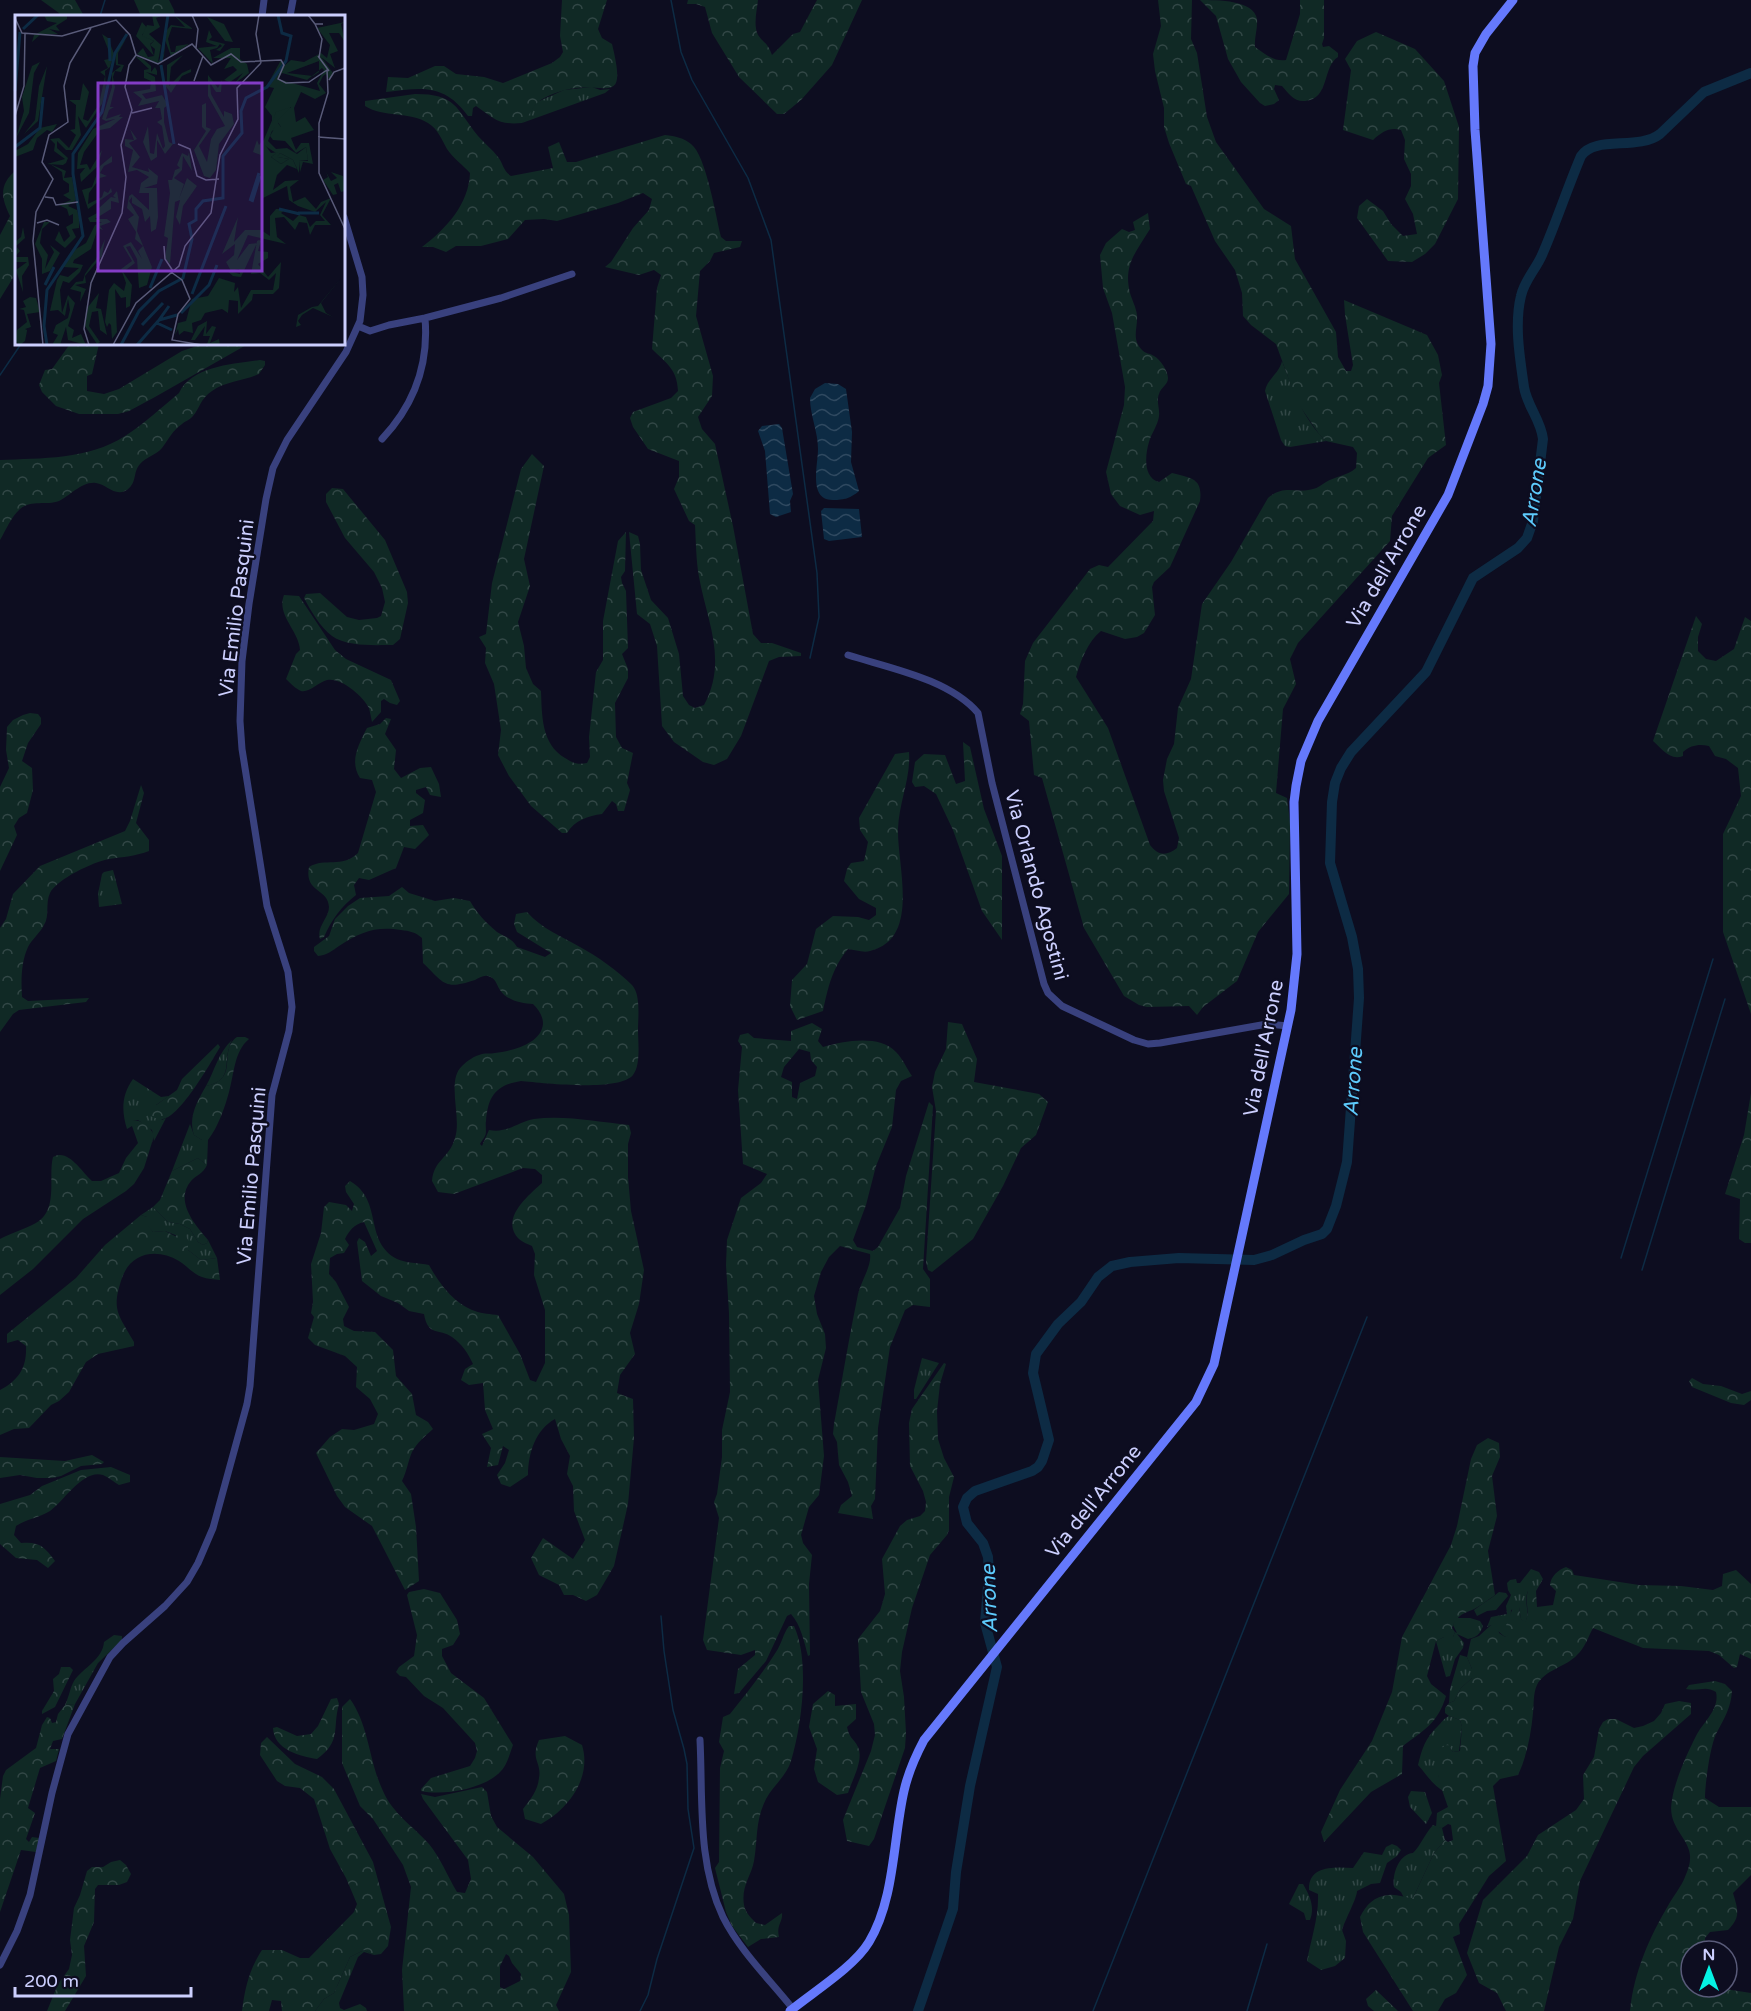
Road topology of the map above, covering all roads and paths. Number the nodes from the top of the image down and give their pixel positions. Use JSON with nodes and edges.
{"nodes":[{"id":1,"x":264,"y":0,"type":"edge"},
{"id":2,"x":292,"y":0,"type":"edge"},
{"id":3,"x":1513,"y":0,"type":"edge"},
{"id":4,"x":262,"y":15,"type":"edge"},
{"id":5,"x":290,"y":15,"type":"edge"},
{"id":6,"x":345,"y":220,"type":"edge"},
{"id":7,"x":572,"y":274,"type":"dead end"},
{"id":8,"x":425,"y":318,"type":"junction"},
{"id":9,"x":358,"y":326,"type":"junction"},
{"id":10,"x":382,"y":439,"type":"dead end"},
{"id":11,"x":848,"y":655,"type":"dead end"},
{"id":12,"x":1288,"y":1026,"type":"junction"},
{"id":13,"x":700,"y":1740,"type":"dead end"},
{"id":14,"x":0,"y":1965,"type":"edge"},
{"id":15,"x":791,"y":2010,"type":"edge"}],
"edges":[{"from":1,"to":4,"type":"street"},
{"from":2,"to":5,"type":"street"},
{"from":3,"to":12,"type":"street","name":"Via dell'Arrone"},
{"from":6,"to":9,"type":"street","name":"Via Emilio Pasquini"},
{"from":7,"to":8,"type":"street"},
{"from":8,"to":9,"type":"street"},
{"from":8,"to":10,"type":"street"},
{"from":9,"to":14,"type":"street","name":"Via Emilio Pasquini"},
{"from":11,"to":12,"type":"street","name":"Via Orlando Agostini"},
{"from":12,"to":15,"type":"street","name":"Via dell'Arrone"},
{"from":13,"to":15,"type":"street"}]}
